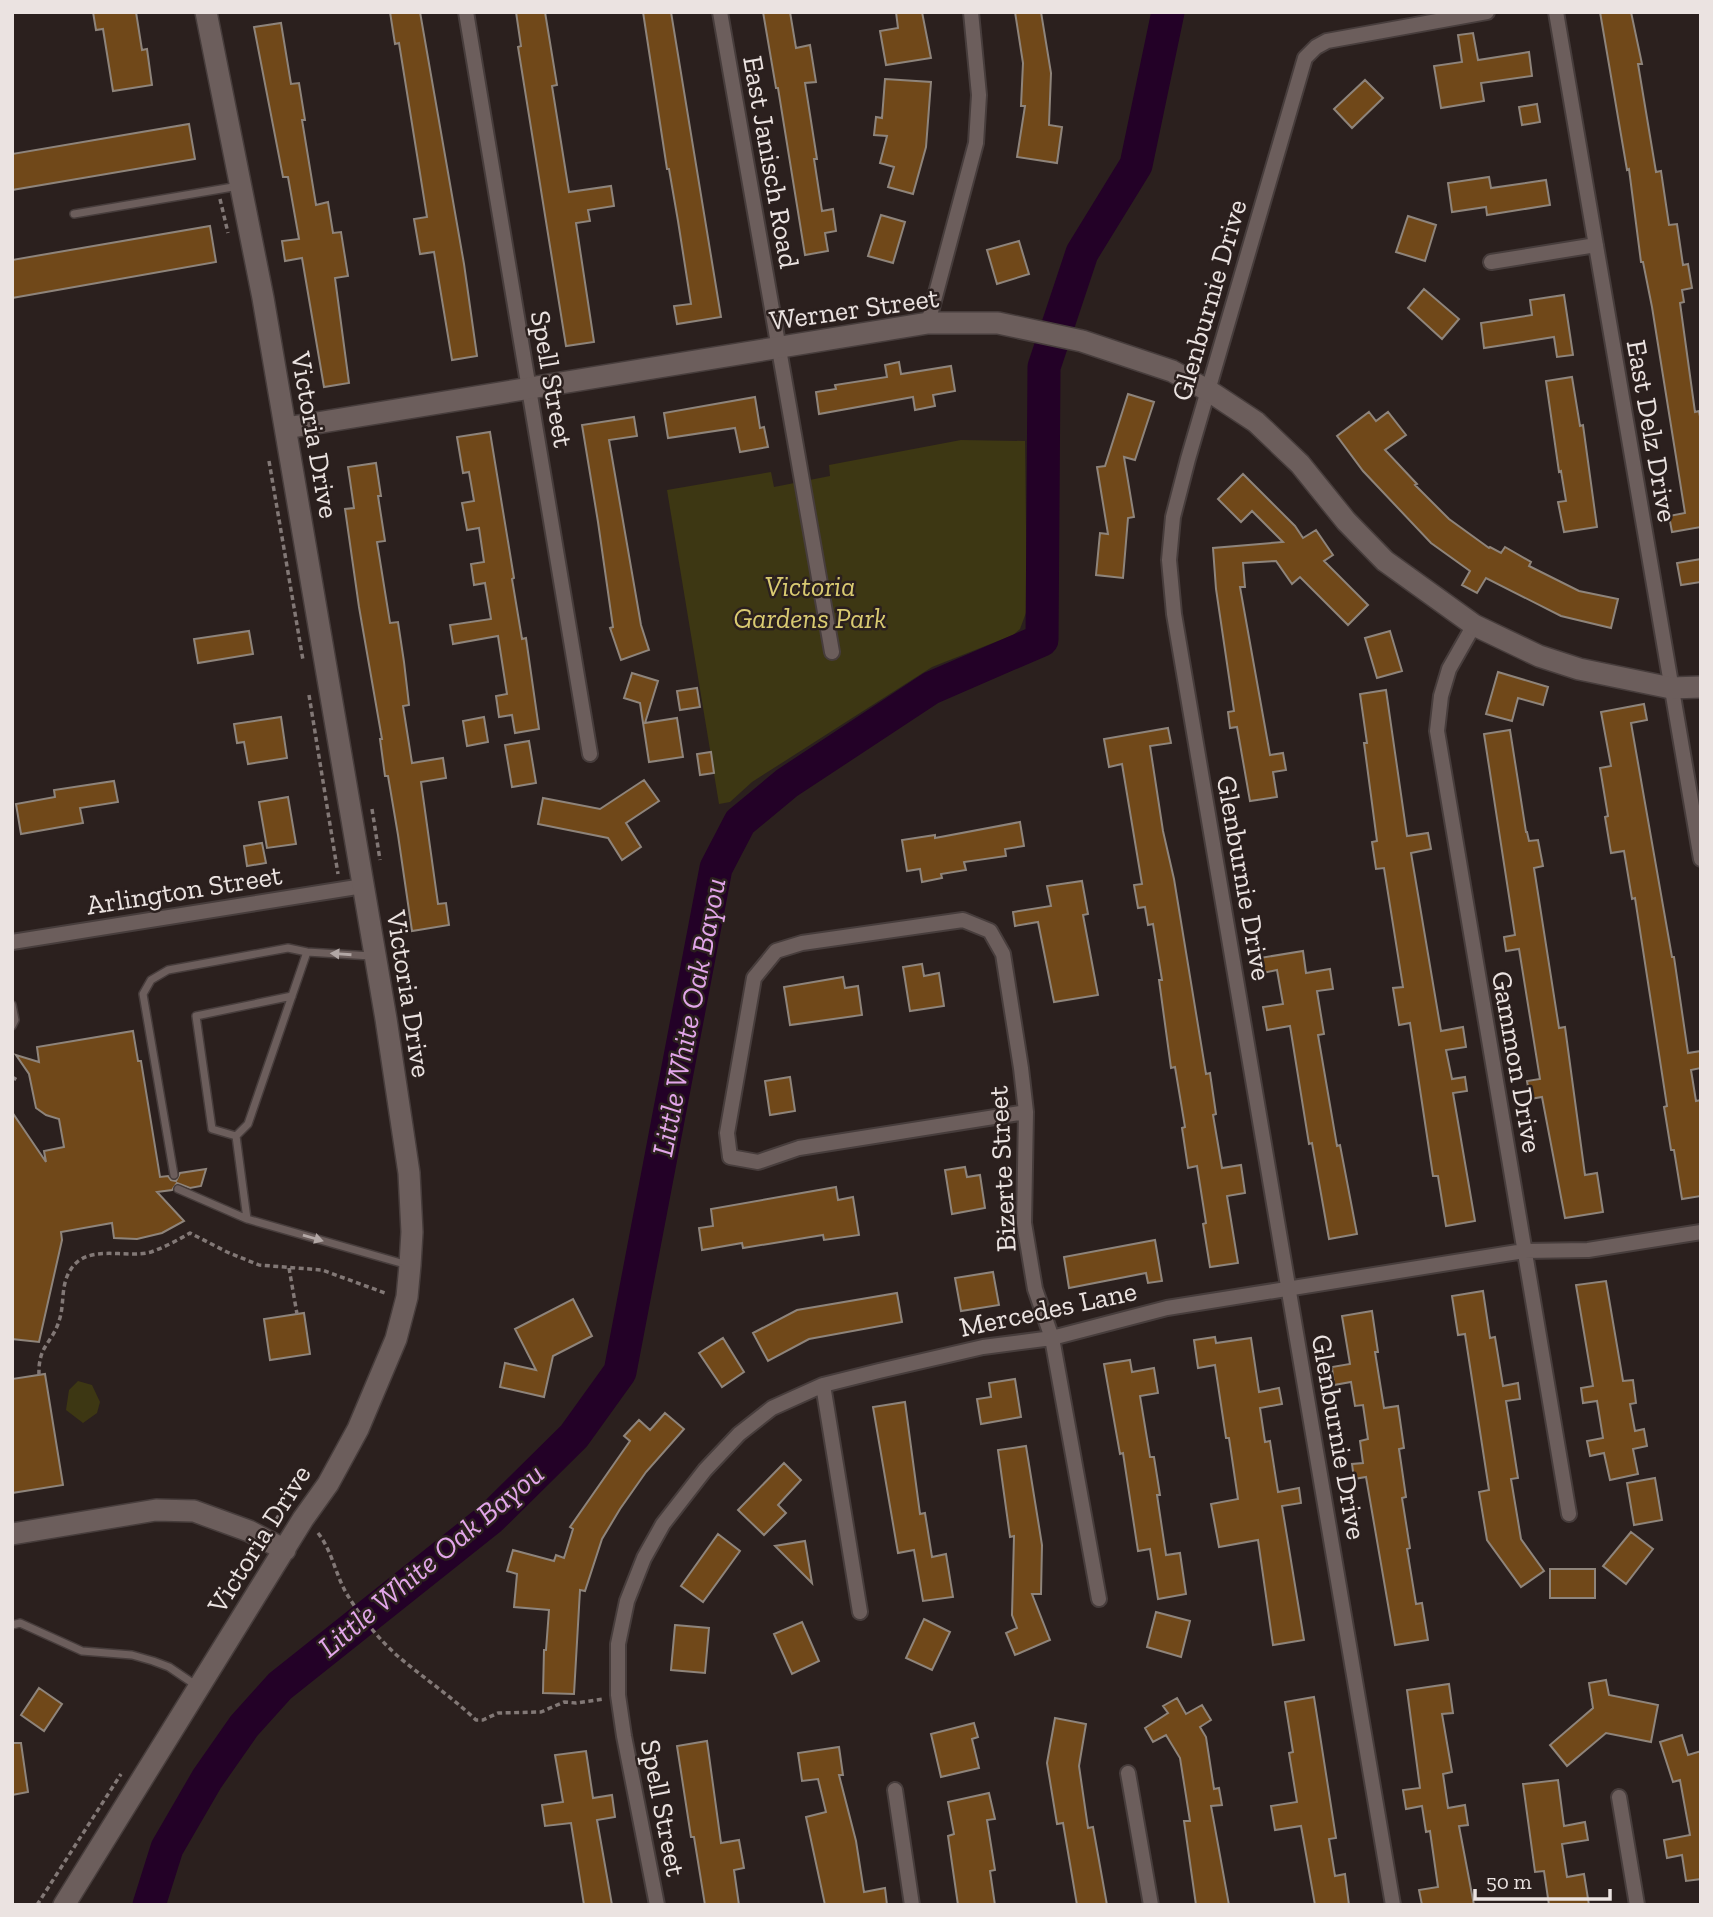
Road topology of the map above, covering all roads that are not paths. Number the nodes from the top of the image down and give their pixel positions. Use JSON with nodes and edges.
{"nodes":[{"id":1,"x":206,"y":12,"type":"edge"},
{"id":2,"x":466,"y":12,"type":"edge"},
{"id":3,"x":720,"y":12,"type":"edge"},
{"id":4,"x":971,"y":12,"type":"edge"},
{"id":5,"x":1487,"y":12,"type":"edge"},
{"id":6,"x":1556,"y":12,"type":"edge"},
{"id":7,"x":239,"y":186,"type":"junction"},
{"id":8,"x":74,"y":214,"type":"dead end"},
{"id":9,"x":1596,"y":245,"type":"junction"},
{"id":10,"x":1491,"y":262,"type":"dead end"},
{"id":11,"x":928,"y":323,"type":"junction"},
{"id":12,"x":779,"y":349,"type":"junction"},
{"id":13,"x":529,"y":390,"type":"junction"},
{"id":14,"x":1209,"y":391,"type":"junction"},
{"id":15,"x":286,"y":429,"type":"junction"},
{"id":16,"x":1474,"y":625,"type":"junction"},
{"id":17,"x":832,"y":652,"type":"dead end"},
{"id":18,"x":1701,"y":687,"type":"edge"},
{"id":19,"x":1671,"y":688,"type":"junction"},
{"id":20,"x":590,"y":754,"type":"dead end"},
{"id":21,"x":1701,"y":859,"type":"edge"},
{"id":22,"x":363,"y":886,"type":"junction"},
{"id":23,"x":12,"y":942,"type":"edge"},
{"id":24,"x":307,"y":952,"type":"junction"},
{"id":25,"x":375,"y":957,"type":"junction"},
{"id":26,"x":292,"y":996,"type":"junction"},
{"id":27,"x":12,"y":1005,"type":"edge"},
{"id":28,"x":12,"y":1026,"type":"edge"},
{"id":29,"x":1026,"y":1112,"type":"junction"},
{"id":30,"x":236,"y":1136,"type":"junction"},
{"id":31,"x":174,"y":1175,"type":"dead end"},
{"id":32,"x":178,"y":1189,"type":"dead end"},
{"id":33,"x":247,"y":1219,"type":"junction"},
{"id":34,"x":1701,"y":1232,"type":"edge"},
{"id":35,"x":1524,"y":1251,"type":"junction"},
{"id":36,"x":410,"y":1265,"type":"junction"},
{"id":37,"x":1289,"y":1290,"type":"junction"},
{"id":38,"x":1052,"y":1338,"type":"junction"},
{"id":39,"x":823,"y":1385,"type":"junction"},
{"id":40,"x":1569,"y":1514,"type":"dead end"},
{"id":41,"x":12,"y":1534,"type":"edge"},
{"id":42,"x":285,"y":1549,"type":"junction"},
{"id":43,"x":1099,"y":1599,"type":"dead end"},
{"id":44,"x":860,"y":1612,"type":"dead end"},
{"id":45,"x":12,"y":1625,"type":"edge"},
{"id":46,"x":199,"y":1687,"type":"junction"},
{"id":47,"x":622,"y":1720,"type":"joint"},
{"id":48,"x":1128,"y":1773,"type":"dead end"},
{"id":49,"x":895,"y":1790,"type":"dead end"},
{"id":50,"x":1619,"y":1797,"type":"dead end"},
{"id":51,"x":64,"y":1905,"type":"edge"},
{"id":52,"x":657,"y":1905,"type":"edge"},
{"id":53,"x":912,"y":1905,"type":"edge"},
{"id":54,"x":1151,"y":1905,"type":"edge"},
{"id":55,"x":1393,"y":1905,"type":"edge"},
{"id":56,"x":1637,"y":1905,"type":"edge"}],
"edges":[{"from":1,"to":7,"type":"street","name":"Victoria Drive"},
{"from":2,"to":13,"type":"street","name":"Spell Street"},
{"from":3,"to":12,"type":"street","name":"East Janisch Road"},
{"from":4,"to":11,"type":"street"},
{"from":5,"to":14,"type":"street","name":"Glenburnie Drive"},
{"from":6,"to":9,"type":"street","name":"East Delz Drive"},
{"from":7,"to":8,"type":"lane"},
{"from":7,"to":15,"type":"street","name":"Victoria Drive"},
{"from":9,"to":10,"type":"street"},
{"from":9,"to":19,"type":"street","name":"East Delz Drive"},
{"from":11,"to":12,"type":"street","name":"Werner Street"},
{"from":11,"to":14,"type":"street","name":"Werner Street"},
{"from":12,"to":13,"type":"street","name":"Werner Street"},
{"from":12,"to":17,"type":"street","name":"East Janisch Road"},
{"from":13,"to":15,"type":"street","name":"Werner Street"},
{"from":13,"to":20,"type":"street","name":"Spell Street"},
{"from":14,"to":16,"type":"street","name":"Werner Street"},
{"from":14,"to":37,"type":"street","name":"Glenburnie Drive"},
{"from":15,"to":22,"type":"street","name":"Victoria Drive"},
{"from":16,"to":19,"type":"street","name":"Werner Street"},
{"from":16,"to":35,"type":"street","name":"Gammon Drive"},
{"from":18,"to":19,"type":"street","name":"Werner Street"},
{"from":19,"to":21,"type":"street","name":"East Delz Drive"},
{"from":22,"to":23,"type":"street","name":"Arlington Street"},
{"from":22,"to":25,"type":"street","name":"Victoria Drive"},
{"from":25,"to":24,"type":"lane","one_way":true},
{"from":24,"to":26,"type":"lane"},
{"from":24,"to":31,"type":"lane"},
{"from":25,"to":36,"type":"street","name":"Victoria Drive"},
{"from":26,"to":30,"type":"lane"},
{"from":26,"to":30,"type":"lane"},
{"from":27,"to":28,"type":"lane"},
{"from":29,"to":29,"type":"street","name":"Bizerte Street"},
{"from":29,"to":38,"type":"street","name":"Bizerte Street"},
{"from":30,"to":33,"type":"lane"},
{"from":32,"to":33,"type":"lane"},
{"from":33,"to":36,"type":"lane","one_way":true},
{"from":34,"to":35,"type":"street","name":"Mercedes Lane"},
{"from":35,"to":37,"type":"street","name":"Mercedes Lane"},
{"from":35,"to":40,"type":"street","name":"Gammon Drive"},
{"from":36,"to":42,"type":"street","name":"Victoria Drive"},
{"from":37,"to":38,"type":"street","name":"Mercedes Lane"},
{"from":37,"to":55,"type":"street","name":"Glenburnie Drive"},
{"from":38,"to":39,"type":"street","name":"Mercedes Lane"},
{"from":38,"to":43,"type":"street","name":"Bizerte Street"},
{"from":39,"to":44,"type":"street"},
{"from":39,"to":47,"type":"street","name":"Mercedes Lane"},
{"from":41,"to":42,"type":"street"},
{"from":42,"to":46,"type":"street","name":"Victoria Drive"},
{"from":45,"to":46,"type":"lane"},
{"from":46,"to":51,"type":"street","name":"Victoria Drive"},
{"from":47,"to":52,"type":"street","name":"Spell Street"},
{"from":48,"to":54,"type":"street"},
{"from":49,"to":53,"type":"street"},
{"from":50,"to":56,"type":"street"}]}
